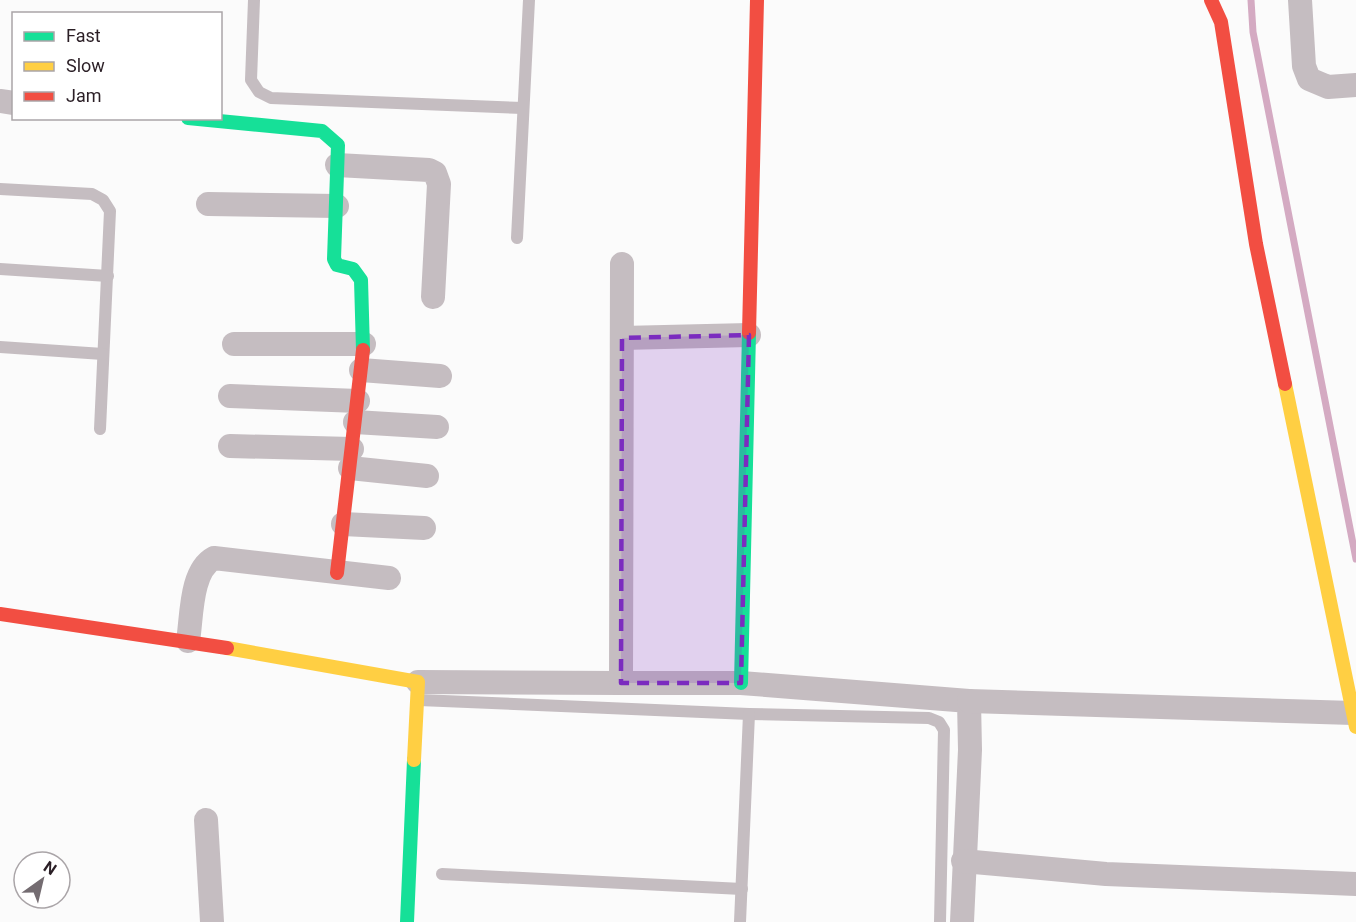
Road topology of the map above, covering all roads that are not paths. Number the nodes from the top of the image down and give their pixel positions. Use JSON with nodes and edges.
{"nodes":[{"id":1,"x":254,"y":0,"type":"edge"},
{"id":2,"x":529,"y":0,"type":"edge"},
{"id":3,"x":757,"y":0,"type":"edge"},
{"id":4,"x":1211,"y":0,"type":"edge"},
{"id":5,"x":1299,"y":0,"type":"edge"},
{"id":6,"x":1356,"y":85,"type":"edge"},
{"id":7,"x":523,"y":108,"type":"junction"},
{"id":8,"x":209,"y":120,"type":"edge"},
{"id":9,"x":338,"y":165,"type":"junction"},
{"id":10,"x":0,"y":189,"type":"edge"},
{"id":11,"x":208,"y":204,"type":"dead end"},
{"id":12,"x":337,"y":206,"type":"junction"},
{"id":13,"x":517,"y":238,"type":"dead end"},
{"id":14,"x":622,"y":264,"type":"dead end"},
{"id":15,"x":0,"y":269,"type":"edge"},
{"id":16,"x":108,"y":276,"type":"junction"},
{"id":17,"x":433,"y":297,"type":"dead end"},
{"id":18,"x":749,"y":335,"type":"junction"},
{"id":19,"x":621,"y":338,"type":"junction"},
{"id":20,"x":234,"y":344,"type":"dead end"},
{"id":21,"x":364,"y":344,"type":"junction"},
{"id":22,"x":0,"y":347,"type":"edge"},
{"id":23,"x":103,"y":354,"type":"junction"},
{"id":24,"x":361,"y":370,"type":"junction"},
{"id":25,"x":440,"y":376,"type":"dead end"},
{"id":26,"x":230,"y":396,"type":"dead end"},
{"id":27,"x":356,"y":412,"type":"junction"},
{"id":28,"x":436,"y":427,"type":"dead end"},
{"id":29,"x":100,"y":429,"type":"dead end"},
{"id":30,"x":230,"y":446,"type":"dead end"},
{"id":31,"x":351,"y":458,"type":"junction"},
{"id":32,"x":427,"y":476,"type":"dead end"},
{"id":33,"x":343,"y":524,"type":"junction"},
{"id":34,"x":424,"y":528,"type":"dead end"},
{"id":35,"x":338,"y":573,"type":"junction"},
{"id":36,"x":388,"y":578,"type":"dead end"},
{"id":37,"x":0,"y":614,"type":"edge"},
{"id":38,"x":188,"y":640,"type":"junction"},
{"id":39,"x":621,"y":683,"type":"junction"},
{"id":40,"x":741,"y":683,"type":"junction"},
{"id":41,"x":418,"y":691,"type":"junction"},
{"id":42,"x":969,"y":701,"type":"junction"},
{"id":43,"x":748,"y":714,"type":"junction"},
{"id":44,"x":1354,"y":720,"type":"edge"},
{"id":45,"x":206,"y":820,"type":"dead end"},
{"id":46,"x":963,"y":861,"type":"junction"},
{"id":47,"x":442,"y":874,"type":"dead end"},
{"id":48,"x":1356,"y":884,"type":"edge"},
{"id":49,"x":742,"y":890,"type":"junction"},
{"id":50,"x":212,"y":922,"type":"edge"},
{"id":51,"x":407,"y":922,"type":"edge"},
{"id":52,"x":740,"y":922,"type":"edge"},
{"id":53,"x":940,"y":922,"type":"edge"},
{"id":54,"x":962,"y":922,"type":"edge"}],
"edges":[{"from":1,"to":7,"type":"lane"},
{"from":2,"to":7,"type":"lane"},
{"from":3,"to":18,"type":"street"},
{"from":4,"to":44,"type":"street"},
{"from":5,"to":6,"type":"street"},
{"from":7,"to":13,"type":"lane"},
{"from":8,"to":9,"type":"street"},
{"from":9,"to":12,"type":"street"},
{"from":9,"to":17,"type":"street"},
{"from":10,"to":16,"type":"lane"},
{"from":11,"to":12,"type":"street"},
{"from":12,"to":21,"type":"street"},
{"from":14,"to":19,"type":"street"},
{"from":15,"to":16,"type":"lane"},
{"from":16,"to":23,"type":"lane"},
{"from":18,"to":19,"type":"street"},
{"from":18,"to":40,"type":"street"},
{"from":19,"to":39,"type":"street"},
{"from":20,"to":21,"type":"street"},
{"from":21,"to":24,"type":"street"},
{"from":22,"to":23,"type":"lane"},
{"from":23,"to":29,"type":"lane"},
{"from":24,"to":25,"type":"street"},
{"from":24,"to":27,"type":"street"},
{"from":26,"to":27,"type":"street"},
{"from":27,"to":28,"type":"street"},
{"from":27,"to":31,"type":"street"},
{"from":30,"to":31,"type":"street"},
{"from":31,"to":32,"type":"street"},
{"from":31,"to":33,"type":"street"},
{"from":33,"to":34,"type":"street"},
{"from":33,"to":35,"type":"street"},
{"from":35,"to":36,"type":"street"},
{"from":35,"to":38,"type":"street"},
{"from":37,"to":38,"type":"street"},
{"from":38,"to":41,"type":"street"},
{"from":39,"to":40,"type":"street"},
{"from":39,"to":41,"type":"street"},
{"from":40,"to":42,"type":"street"},
{"from":41,"to":43,"type":"lane"},
{"from":41,"to":51,"type":"street"},
{"from":42,"to":44,"type":"street"},
{"from":42,"to":46,"type":"street"},
{"from":43,"to":49,"type":"lane"},
{"from":43,"to":53,"type":"lane"},
{"from":45,"to":50,"type":"street"},
{"from":46,"to":48,"type":"street"},
{"from":46,"to":54,"type":"street"},
{"from":47,"to":49,"type":"lane"},
{"from":49,"to":52,"type":"lane"}]}
